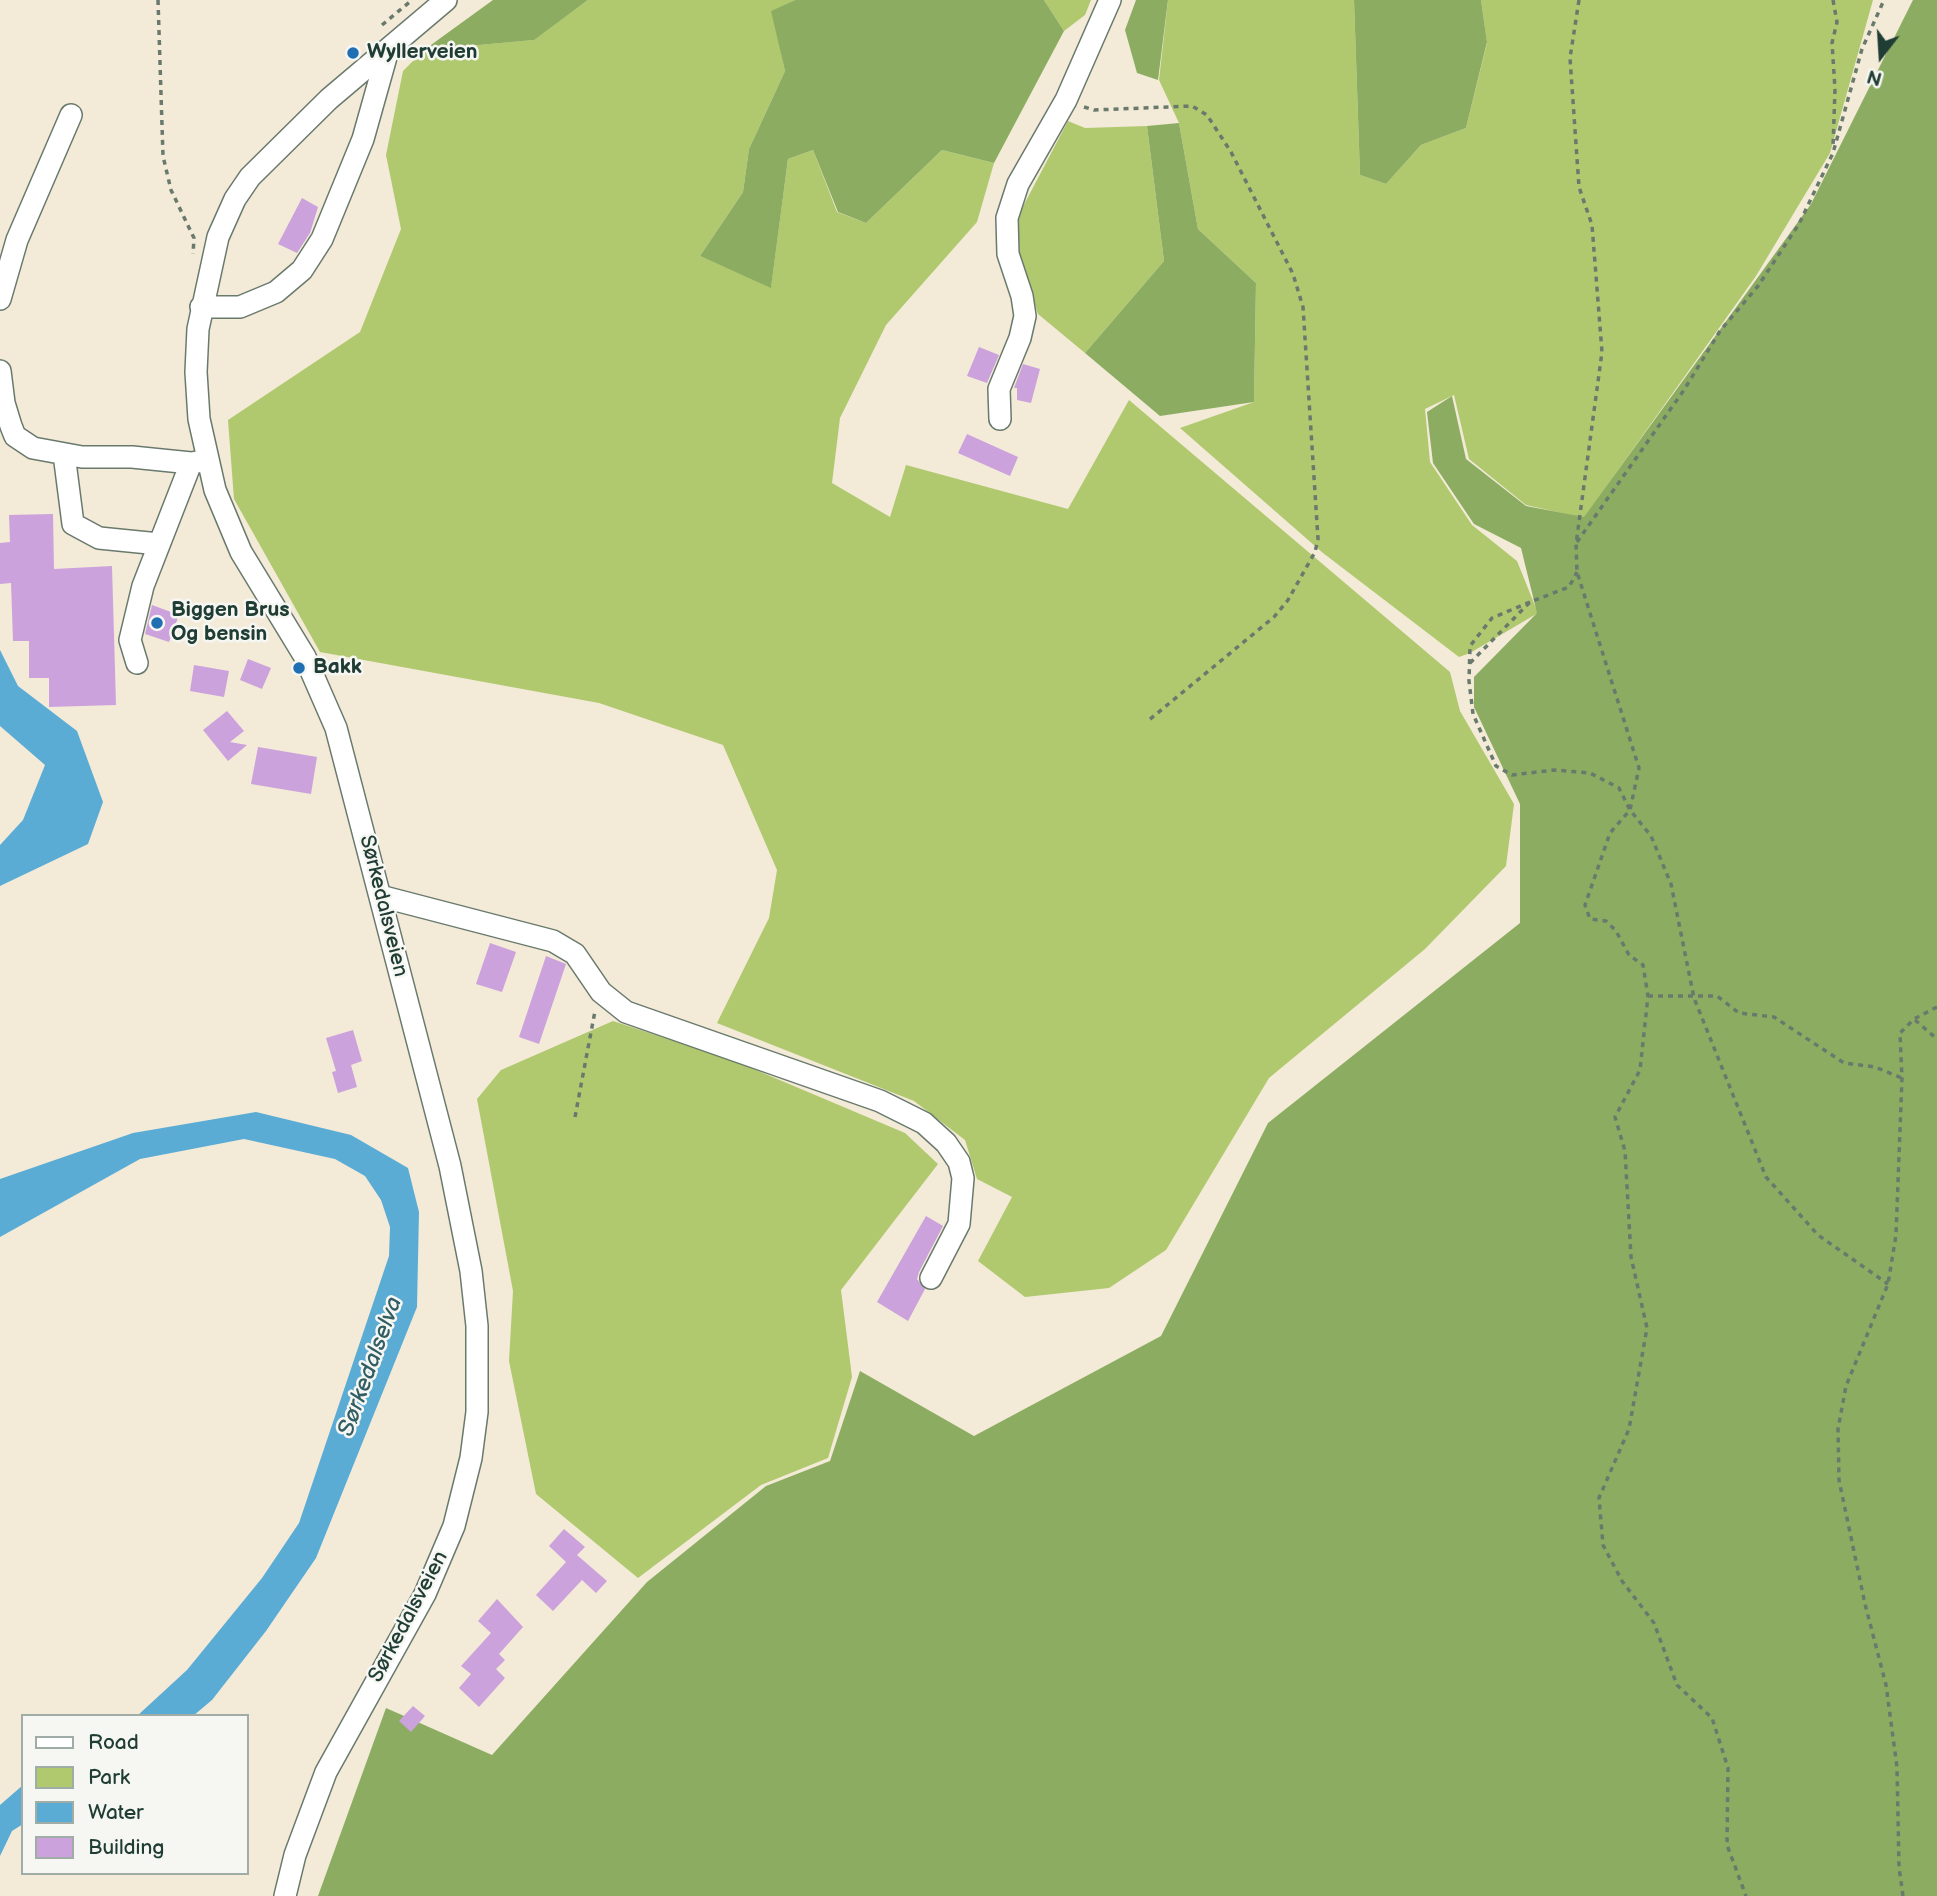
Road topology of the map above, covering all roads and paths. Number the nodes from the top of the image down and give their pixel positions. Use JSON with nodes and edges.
{"nodes":[{"id":1,"x":158,"y":0,"type":"edge"},
{"id":2,"x":412,"y":0,"type":"edge"},
{"id":3,"x":446,"y":0,"type":"edge"},
{"id":4,"x":1110,"y":0,"type":"edge"},
{"id":5,"x":1579,"y":0,"type":"edge"},
{"id":6,"x":1833,"y":0,"type":"edge"},
{"id":7,"x":1884,"y":0,"type":"edge"},
{"id":8,"x":382,"y":25,"type":"dead end"},
{"id":9,"x":388,"y":50,"type":"junction"},
{"id":10,"x":1066,"y":100,"type":"junction"},
{"id":11,"x":71,"y":115,"type":"dead end"},
{"id":12,"x":1833,"y":153,"type":"junction"},
{"id":13,"x":194,"y":238,"type":"dead end"},
{"id":14,"x":0,"y":299,"type":"edge"},
{"id":15,"x":201,"y":307,"type":"junction"},
{"id":16,"x":0,"y":371,"type":"edge"},
{"id":17,"x":1000,"y":419,"type":"dead end"},
{"id":18,"x":65,"y":454,"type":"junction"},
{"id":19,"x":199,"y":461,"type":"junction"},
{"id":20,"x":159,"y":544,"type":"junction"},
{"id":21,"x":1576,"y":544,"type":"junction"},
{"id":22,"x":1577,"y":572,"type":"junction"},
{"id":23,"x":1530,"y":602,"type":"junction"},
{"id":24,"x":137,"y":663,"type":"dead end"},
{"id":25,"x":1469,"y":663,"type":"junction"},
{"id":26,"x":1149,"y":720,"type":"dead end"},
{"id":27,"x":1630,"y":810,"type":"junction"},
{"id":28,"x":380,"y":896,"type":"junction"},
{"id":29,"x":601,"y":992,"type":"junction"},
{"id":30,"x":1647,"y":996,"type":"junction"},
{"id":31,"x":1694,"y":998,"type":"junction"},
{"id":32,"x":1937,"y":1007,"type":"edge"},
{"id":33,"x":1914,"y":1019,"type":"junction"},
{"id":34,"x":1937,"y":1039,"type":"edge"},
{"id":35,"x":1902,"y":1078,"type":"junction"},
{"id":36,"x":575,"y":1117,"type":"dead end"},
{"id":37,"x":931,"y":1278,"type":"dead end"},
{"id":38,"x":1888,"y":1284,"type":"junction"},
{"id":39,"x":285,"y":1896,"type":"edge"},
{"id":40,"x":1746,"y":1896,"type":"edge"},
{"id":41,"x":1903,"y":1896,"type":"edge"}],
"edges":[{"from":1,"to":13,"type":"path"},
{"from":2,"to":8,"type":"path"},
{"from":3,"to":9,"type":"street","name":"Sørkedalsveien"},
{"from":4,"to":10,"type":"street"},
{"from":5,"to":21,"type":"path"},
{"from":6,"to":12,"type":"path"},
{"from":7,"to":12,"type":"path"},
{"from":9,"to":15,"type":"street","name":"Sørkedalsveien"},
{"from":9,"to":15,"type":"street"},
{"from":10,"to":17,"type":"street"},
{"from":10,"to":26,"type":"path"},
{"from":11,"to":14,"type":"street"},
{"from":12,"to":21,"type":"path"},
{"from":15,"to":19,"type":"street","name":"Sørkedalsveien"},
{"from":16,"to":18,"type":"street"},
{"from":18,"to":19,"type":"street"},
{"from":18,"to":20,"type":"street"},
{"from":19,"to":20,"type":"street"},
{"from":19,"to":28,"type":"street","name":"Sørkedalsveien"},
{"from":20,"to":24,"type":"street"},
{"from":21,"to":22,"type":"path"},
{"from":22,"to":23,"type":"path"},
{"from":22,"to":27,"type":"path"},
{"from":23,"to":25,"type":"path"},
{"from":23,"to":25,"type":"path"},
{"from":25,"to":27,"type":"path"},
{"from":27,"to":30,"type":"path"},
{"from":27,"to":31,"type":"path"},
{"from":28,"to":29,"type":"street"},
{"from":28,"to":39,"type":"street","name":"Sørkedalsveien"},
{"from":29,"to":36,"type":"path"},
{"from":29,"to":37,"type":"street"},
{"from":30,"to":31,"type":"path"},
{"from":30,"to":40,"type":"path"},
{"from":31,"to":35,"type":"path"},
{"from":31,"to":38,"type":"path"},
{"from":32,"to":33,"type":"path"},
{"from":33,"to":34,"type":"path"},
{"from":33,"to":35,"type":"path"},
{"from":35,"to":38,"type":"path"},
{"from":38,"to":41,"type":"path"}]}
